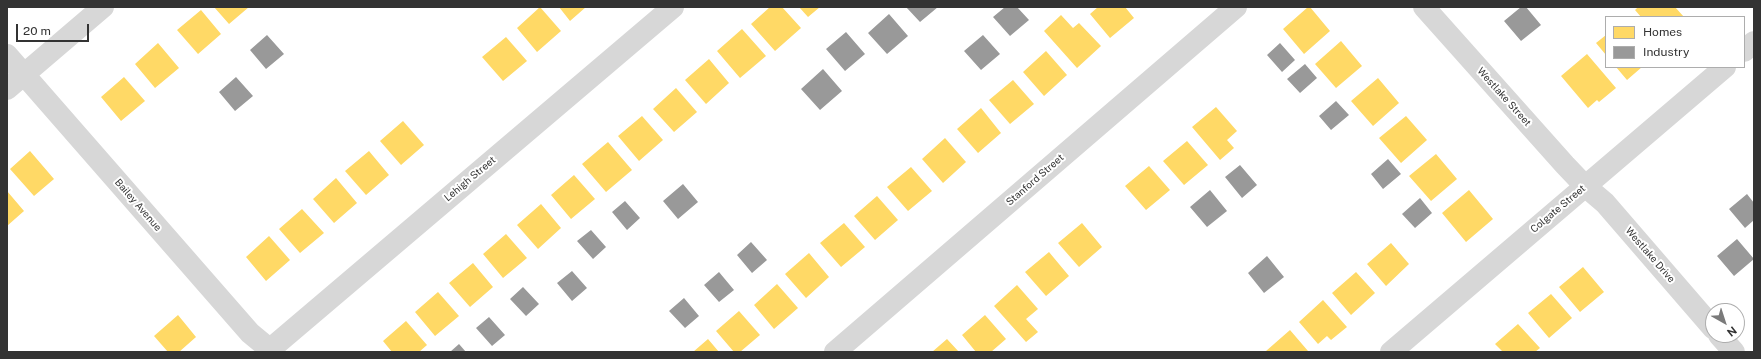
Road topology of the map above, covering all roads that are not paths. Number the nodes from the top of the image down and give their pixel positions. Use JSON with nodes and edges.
{"nodes":[{"id":1,"x":103,"y":7,"type":"edge"},
{"id":2,"x":673,"y":7,"type":"edge"},
{"id":3,"x":1236,"y":7,"type":"edge"},
{"id":4,"x":1424,"y":7,"type":"edge"},
{"id":5,"x":1754,"y":42,"type":"edge"},
{"id":6,"x":1745,"y":50,"type":"edge"},
{"id":7,"x":7,"y":55,"type":"edge"},
{"id":8,"x":1724,"y":68,"type":"edge"},
{"id":9,"x":24,"y":74,"type":"junction"},
{"id":10,"x":7,"y":89,"type":"edge"},
{"id":11,"x":1585,"y":186,"type":"junction"},
{"id":12,"x":1705,"y":319,"type":"edge"},
{"id":13,"x":1726,"y":343,"type":"edge"},
{"id":14,"x":270,"y":351,"type":"edge"},
{"id":15,"x":834,"y":352,"type":"edge"},
{"id":16,"x":1391,"y":352,"type":"edge"},
{"id":17,"x":1734,"y":352,"type":"edge"}],
"edges":[{"from":1,"to":9,"type":"street"},
{"from":2,"to":14,"type":"street","name":"Lehigh Street"},
{"from":3,"to":15,"type":"street","name":"Stanford Street"},
{"from":4,"to":11,"type":"street","name":"Westlake Street"},
{"from":5,"to":6,"type":"street"},
{"from":7,"to":9,"type":"street","name":"Bailey Avenue"},
{"from":8,"to":11,"type":"street","name":"Colgate Street"},
{"from":9,"to":10,"type":"street"},
{"from":9,"to":14,"type":"street","name":"Bailey Avenue"},
{"from":11,"to":12,"type":"street","name":"Westlake Drive"},
{"from":11,"to":16,"type":"street","name":"Colgate Street"},
{"from":13,"to":17,"type":"street"}]}
